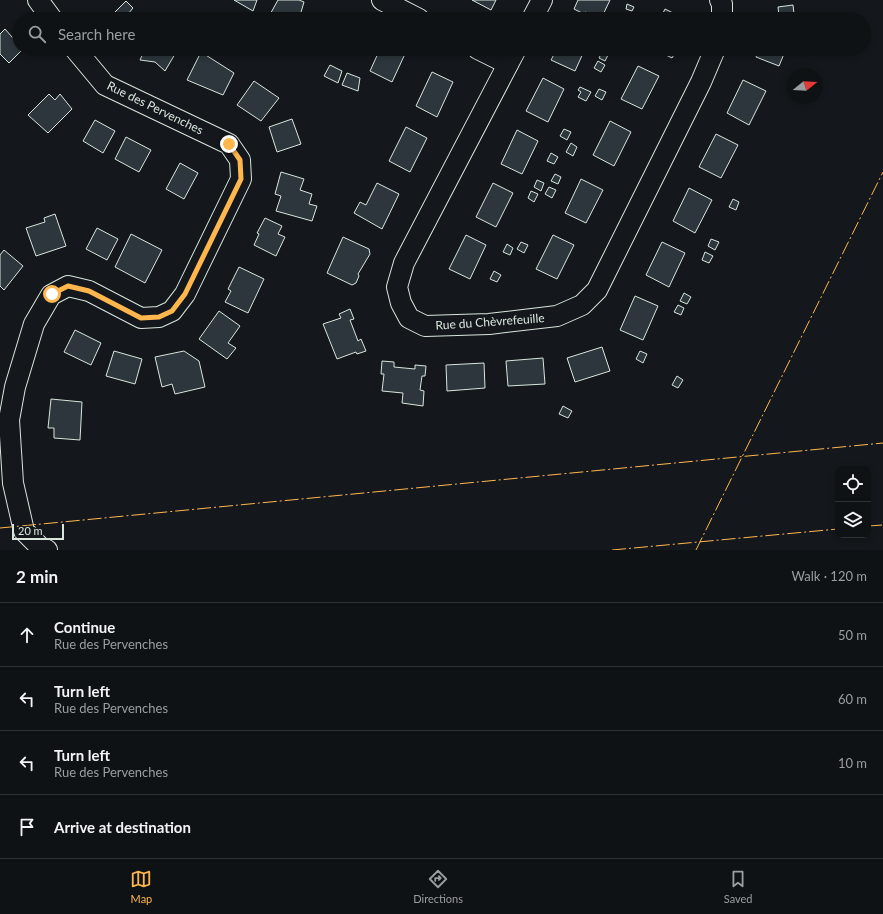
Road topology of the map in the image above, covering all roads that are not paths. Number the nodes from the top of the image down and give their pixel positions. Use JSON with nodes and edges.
{"nodes":[{"id":1,"x":38,"y":0,"type":"edge"},
{"id":2,"x":382,"y":0,"type":"edge"},
{"id":3,"x":542,"y":0,"type":"edge"},
{"id":4,"x":720,"y":0,"type":"edge"},
{"id":5,"x":47,"y":12,"type":"edge"},
{"id":6,"x":405,"y":12,"type":"edge"},
{"id":7,"x":536,"y":12,"type":"edge"},
{"id":8,"x":722,"y":12,"type":"edge"},
{"id":9,"x":81,"y":56,"type":"edge"},
{"id":10,"x":712,"y":56,"type":"edge"},
{"id":11,"x":512,"y":57,"type":"edge"},
{"id":12,"x":8,"y":386,"type":"edge"},
{"id":13,"x":47,"y":550,"type":"edge"}],
"edges":[{"from":1,"to":5,"type":"street"},
{"from":2,"to":6,"type":"street"},
{"from":3,"to":7,"type":"street"},
{"from":4,"to":8,"type":"street"},
{"from":9,"to":12,"type":"street","name":"Rue des Pervenches"},
{"from":10,"to":11,"type":"street","name":"Rue du Chèvrefeuille"},
{"from":12,"to":13,"type":"street","name":"Rue des Pervenches"}]}
